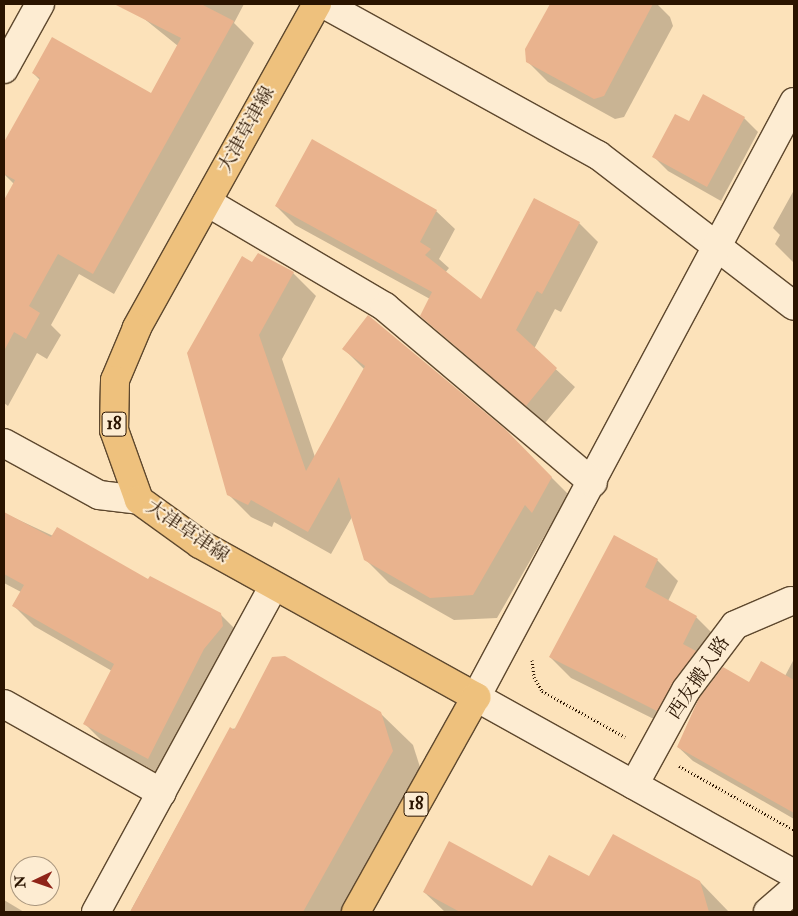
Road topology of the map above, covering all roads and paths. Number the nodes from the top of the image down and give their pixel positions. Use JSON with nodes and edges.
{"nodes":[{"id":1,"x":40,"y":4,"type":"edge"},
{"id":2,"x":317,"y":4,"type":"edge"},
{"id":3,"x":324,"y":4,"type":"edge"},
{"id":4,"x":4,"y":69,"type":"edge"},
{"id":5,"x":794,"y":102,"type":"edge"},
{"id":6,"x":207,"y":202,"type":"junction"},
{"id":7,"x":716,"y":246,"type":"junction"},
{"id":8,"x":794,"y":306,"type":"edge"},
{"id":9,"x":4,"y":443,"type":"edge"},
{"id":10,"x":593,"y":483,"type":"junction"},
{"id":11,"x":139,"y":500,"type":"junction"},
{"id":12,"x":274,"y":586,"type":"junction"},
{"id":13,"x":791,"y":601,"type":"dead end"},
{"id":14,"x":535,"y":653,"type":"dead end"},
{"id":15,"x":476,"y":697,"type":"junction"},
{"id":16,"x":4,"y":704,"type":"edge"},
{"id":17,"x":652,"y":752,"type":"junction"},
{"id":18,"x":634,"y":785,"type":"junction"},
{"id":19,"x":162,"y":793,"type":"junction"},
{"id":20,"x":794,"y":830,"type":"edge"},
{"id":21,"x":794,"y":874,"type":"edge"},
{"id":22,"x":794,"y":889,"type":"edge"},
{"id":23,"x":96,"y":912,"type":"edge"},
{"id":24,"x":356,"y":912,"type":"edge"},
{"id":25,"x":768,"y":912,"type":"edge"}],
"edges":[{"from":1,"to":4,"type":"street"},
{"from":2,"to":6,"type":"main road","name":"大津草津線","number":"18"},
{"from":3,"to":7,"type":"street"},
{"from":5,"to":7,"type":"street"},
{"from":6,"to":10,"type":"street"},
{"from":6,"to":11,"type":"main road","name":"大津草津線","number":"18"},
{"from":7,"to":8,"type":"street"},
{"from":7,"to":10,"type":"street"},
{"from":9,"to":11,"type":"street"},
{"from":10,"to":15,"type":"street"},
{"from":11,"to":12,"type":"main road","name":"大津草津線"},
{"from":12,"to":15,"type":"main road","name":"大津草津線"},
{"from":12,"to":19,"type":"street"},
{"from":13,"to":17,"type":"street","name":"西友搬入路"},
{"from":14,"to":17,"type":"path"},
{"from":15,"to":18,"type":"street"},
{"from":15,"to":24,"type":"main road","number":"18"},
{"from":16,"to":19,"type":"street"},
{"from":17,"to":18,"type":"street","name":"西友搬入路"},
{"from":17,"to":20,"type":"path"},
{"from":18,"to":21,"type":"street"},
{"from":19,"to":23,"type":"street"},
{"from":22,"to":25,"type":"street"}]}
